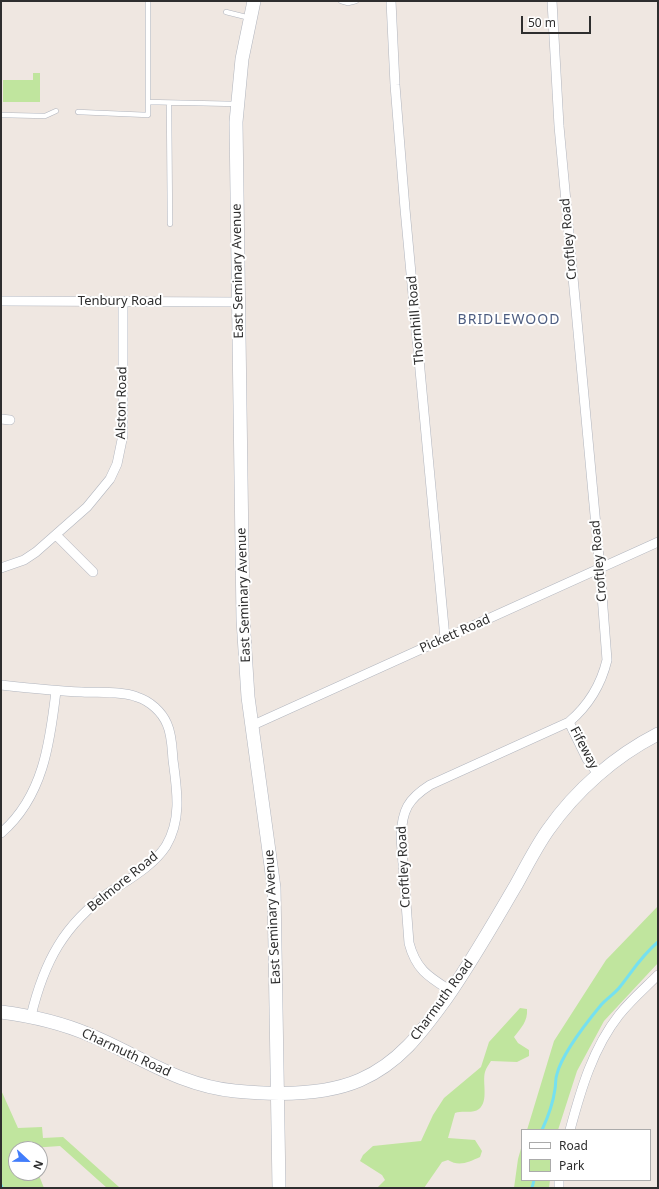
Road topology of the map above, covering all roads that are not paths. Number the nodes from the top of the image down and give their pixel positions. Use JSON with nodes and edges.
{"nodes":[{"id":1,"x":148,"y":1,"type":"edge"},
{"id":2,"x":254,"y":1,"type":"edge"},
{"id":3,"x":341,"y":1,"type":"edge"},
{"id":4,"x":356,"y":1,"type":"edge"},
{"id":5,"x":391,"y":1,"type":"edge"},
{"id":6,"x":552,"y":1,"type":"edge"},
{"id":7,"x":226,"y":12,"type":"dead end"},
{"id":8,"x":250,"y":18,"type":"junction"},
{"id":9,"x":148,"y":102,"type":"junction"},
{"id":10,"x":169,"y":103,"type":"junction"},
{"id":11,"x":237,"y":104,"type":"junction"},
{"id":12,"x":56,"y":111,"type":"dead end"},
{"id":13,"x":78,"y":112,"type":"dead end"},
{"id":14,"x":1,"y":115,"type":"edge"},
{"id":15,"x":170,"y":224,"type":"dead end"},
{"id":16,"x":1,"y":301,"type":"edge"},
{"id":17,"x":123,"y":301,"type":"junction"},
{"id":18,"x":238,"y":302,"type":"junction"},
{"id":19,"x":56,"y":535,"type":"junction"},
{"id":20,"x":658,"y":542,"type":"edge"},
{"id":21,"x":1,"y":568,"type":"edge"},
{"id":22,"x":600,"y":569,"type":"junction"},
{"id":23,"x":93,"y":572,"type":"dead end"},
{"id":24,"x":445,"y":638,"type":"junction"},
{"id":25,"x":1,"y":685,"type":"edge"},
{"id":26,"x":56,"y":691,"type":"junction"},
{"id":27,"x":569,"y":722,"type":"junction"},
{"id":28,"x":251,"y":726,"type":"junction"},
{"id":29,"x":658,"y":734,"type":"edge"},
{"id":30,"x":598,"y":774,"type":"junction"},
{"id":31,"x":1,"y":833,"type":"edge"},
{"id":32,"x":658,"y":975,"type":"edge"},
{"id":33,"x":451,"y":991,"type":"junction"},
{"id":34,"x":1,"y":1012,"type":"edge"},
{"id":35,"x":31,"y":1016,"type":"junction"},
{"id":36,"x":278,"y":1092,"type":"junction"},
{"id":37,"x":570,"y":1129,"type":"edge"},
{"id":38,"x":279,"y":1188,"type":"edge"}],
"edges":[{"from":1,"to":9,"type":"lane"},
{"from":2,"to":8,"type":"street","name":"East Seminary Avenue"},
{"from":3,"to":4,"type":"lane"},
{"from":5,"to":24,"type":"street","name":"Thornhill Road"},
{"from":6,"to":22,"type":"street","name":"Croftley Road"},
{"from":7,"to":8,"type":"lane"},
{"from":8,"to":11,"type":"street","name":"East Seminary Avenue"},
{"from":9,"to":10,"type":"lane"},
{"from":9,"to":13,"type":"lane"},
{"from":10,"to":11,"type":"lane"},
{"from":10,"to":15,"type":"lane"},
{"from":11,"to":18,"type":"street","name":"East Seminary Avenue"},
{"from":12,"to":14,"type":"lane"},
{"from":16,"to":17,"type":"street","name":"Tenbury Road"},
{"from":17,"to":18,"type":"street","name":"Tenbury Road"},
{"from":17,"to":19,"type":"street","name":"Alston Road"},
{"from":18,"to":28,"type":"street","name":"East Seminary Avenue"},
{"from":19,"to":21,"type":"street","name":"Alston Road"},
{"from":19,"to":23,"type":"street"},
{"from":20,"to":22,"type":"street","name":"Pickett Road"},
{"from":22,"to":24,"type":"street","name":"Pickett Road"},
{"from":22,"to":27,"type":"street","name":"Croftley Road"},
{"from":24,"to":28,"type":"street","name":"Pickett Road"},
{"from":25,"to":26,"type":"street","name":"Belmore Road"},
{"from":26,"to":31,"type":"street"},
{"from":26,"to":35,"type":"street","name":"Belmore Road"},
{"from":27,"to":30,"type":"street","name":"Fifeway"},
{"from":27,"to":33,"type":"street","name":"Croftley Road"},
{"from":28,"to":36,"type":"street","name":"East Seminary Avenue"},
{"from":29,"to":30,"type":"street","name":"Charmuth Road"},
{"from":30,"to":33,"type":"street","name":"Charmuth Road"},
{"from":32,"to":37,"type":"street"},
{"from":33,"to":36,"type":"street","name":"Charmuth Road"},
{"from":34,"to":35,"type":"street","name":"Charmuth Road"},
{"from":35,"to":36,"type":"street","name":"Charmuth Road"},
{"from":36,"to":38,"type":"street","name":"East Seminary Avenue"}]}
